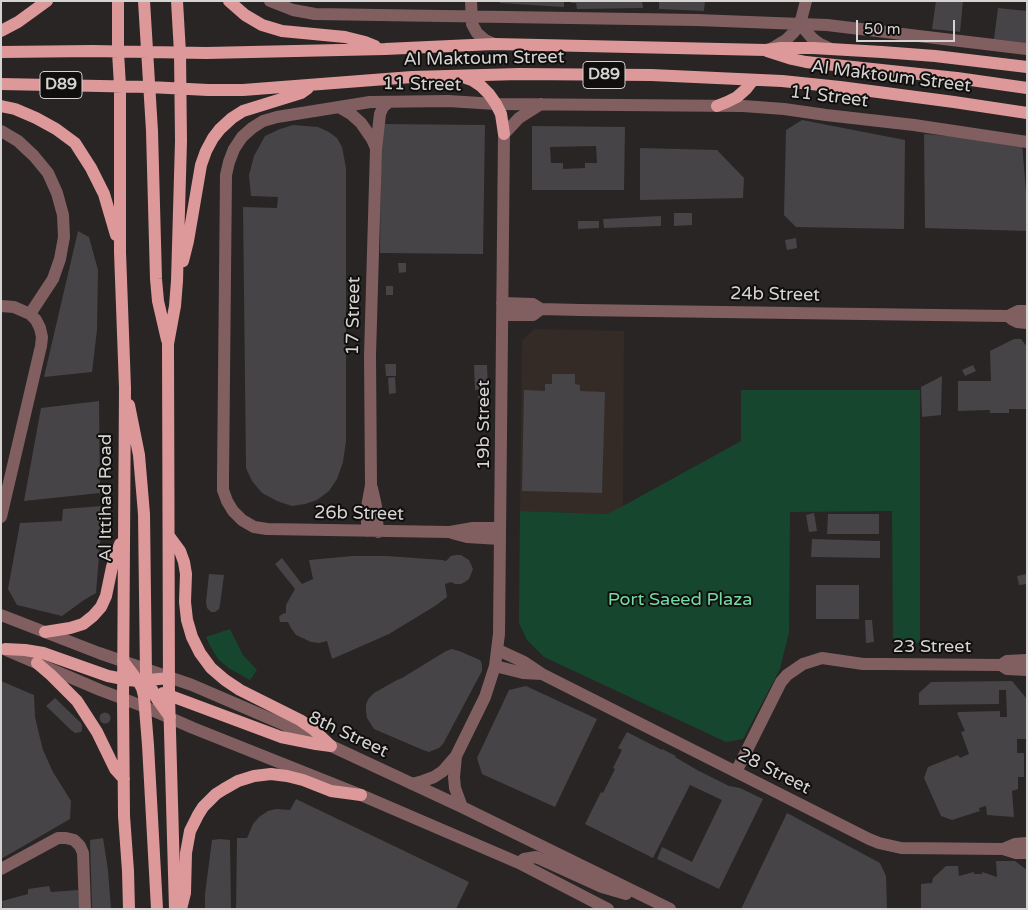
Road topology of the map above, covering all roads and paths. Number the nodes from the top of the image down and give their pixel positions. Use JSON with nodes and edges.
{"nodes":[{"id":1,"x":47,"y":1,"type":"edge"},
{"id":2,"x":118,"y":1,"type":"edge"},
{"id":3,"x":144,"y":1,"type":"edge"},
{"id":4,"x":177,"y":1,"type":"edge"},
{"id":5,"x":229,"y":1,"type":"edge"},
{"id":6,"x":270,"y":1,"type":"edge"},
{"id":7,"x":471,"y":1,"type":"edge"},
{"id":8,"x":806,"y":1,"type":"edge"},
{"id":9,"x":471,"y":16,"type":"junction"},
{"id":10,"x":800,"y":24,"type":"junction"},
{"id":11,"x":1,"y":31,"type":"edge"},
{"id":12,"x":494,"y":44,"type":"junction"},
{"id":13,"x":829,"y":48,"type":"junction"},
{"id":14,"x":384,"y":49,"type":"junction"},
{"id":15,"x":1027,"y":49,"type":"edge"},
{"id":16,"x":766,"y":50,"type":"junction"},
{"id":17,"x":1,"y":52,"type":"edge"},
{"id":18,"x":118,"y":52,"type":"junction"},
{"id":19,"x":147,"y":52,"type":"junction"},
{"id":20,"x":180,"y":53,"type":"junction"},
{"id":21,"x":1027,"y":67,"type":"edge"},
{"id":22,"x":461,"y":76,"type":"junction"},
{"id":23,"x":753,"y":80,"type":"junction"},
{"id":24,"x":1,"y":84,"type":"edge"},
{"id":25,"x":314,"y":85,"type":"junction"},
{"id":26,"x":120,"y":86,"type":"junction"},
{"id":27,"x":149,"y":87,"type":"junction"},
{"id":28,"x":180,"y":88,"type":"junction"},
{"id":29,"x":1027,"y":88,"type":"edge"},
{"id":30,"x":389,"y":102,"type":"junction"},
{"id":31,"x":496,"y":104,"type":"junction"},
{"id":32,"x":542,"y":104,"type":"junction"},
{"id":33,"x":1,"y":106,"type":"edge"},
{"id":34,"x":717,"y":106,"type":"junction"},
{"id":35,"x":339,"y":107,"type":"junction"},
{"id":36,"x":1027,"y":113,"type":"edge"},
{"id":37,"x":1,"y":131,"type":"edge"},
{"id":38,"x":504,"y":134,"type":"junction"},
{"id":39,"x":1027,"y":142,"type":"edge"},
{"id":40,"x":376,"y":149,"type":"junction"},
{"id":41,"x":120,"y":252,"type":"junction"},
{"id":42,"x":177,"y":280,"type":"junction"},
{"id":43,"x":1,"y":306,"type":"edge"},
{"id":44,"x":502,"y":309,"type":"junction"},
{"id":45,"x":1027,"y":311,"type":"edge"},
{"id":46,"x":30,"y":314,"type":"junction"},
{"id":47,"x":1008,"y":316,"type":"junction"},
{"id":48,"x":1027,"y":323,"type":"edge"},
{"id":49,"x":168,"y":344,"type":"junction"},
{"id":50,"x":124,"y":388,"type":"junction"},
{"id":51,"x":7,"y":468,"type":"edge"},
{"id":52,"x":5,"y":486,"type":"edge"},
{"id":53,"x":1,"y":517,"type":"edge"},
{"id":54,"x":267,"y":529,"type":"joint"},
{"id":55,"x":372,"y":532,"type":"junction"},
{"id":56,"x":500,"y":533,"type":"junction"},
{"id":57,"x":124,"y":535,"type":"junction"},
{"id":58,"x":169,"y":536,"type":"junction"},
{"id":59,"x":1,"y":608,"type":"edge"},
{"id":60,"x":6,"y":617,"type":"edge"},
{"id":61,"x":45,"y":632,"type":"junction"},
{"id":62,"x":2,"y":649,"type":"edge"},
{"id":63,"x":498,"y":650,"type":"junction"},
{"id":64,"x":1027,"y":660,"type":"edge"},
{"id":65,"x":123,"y":661,"type":"junction"},
{"id":66,"x":37,"y":663,"type":"junction"},
{"id":67,"x":1001,"y":665,"type":"junction"},
{"id":68,"x":495,"y":666,"type":"junction"},
{"id":69,"x":1027,"y":670,"type":"edge"},
{"id":70,"x":542,"y":674,"type":"junction"},
{"id":71,"x":169,"y":678,"type":"junction"},
{"id":72,"x":123,"y":679,"type":"junction"},
{"id":73,"x":145,"y":682,"type":"junction"},
{"id":74,"x":169,"y":696,"type":"junction"},
{"id":75,"x":123,"y":699,"type":"junction"},
{"id":76,"x":145,"y":707,"type":"junction"},
{"id":77,"x":170,"y":717,"type":"junction"},
{"id":78,"x":331,"y":746,"type":"junction"},
{"id":79,"x":456,"y":756,"type":"junction"},
{"id":80,"x":740,"y":774,"type":"junction"},
{"id":81,"x":124,"y":780,"type":"junction"},
{"id":82,"x":412,"y":784,"type":"junction"},
{"id":83,"x":362,"y":795,"type":"junction"},
{"id":84,"x":462,"y":807,"type":"junction"},
{"id":85,"x":1027,"y":843,"type":"edge"},
{"id":86,"x":1003,"y":849,"type":"junction"},
{"id":87,"x":1027,"y":853,"type":"edge"},
{"id":88,"x":519,"y":863,"type":"junction"},
{"id":89,"x":1,"y":869,"type":"edge"},
{"id":90,"x":648,"y":899,"type":"junction"},
{"id":91,"x":85,"y":909,"type":"edge"},
{"id":92,"x":129,"y":909,"type":"edge"},
{"id":93,"x":157,"y":909,"type":"edge"},
{"id":94,"x":175,"y":909,"type":"edge"},
{"id":95,"x":181,"y":909,"type":"edge"},
{"id":96,"x":608,"y":909,"type":"edge"},
{"id":97,"x":670,"y":909,"type":"edge"}],
"edges":[{"from":1,"to":11,"type":"main road"},
{"from":2,"to":18,"type":"main road"},
{"from":3,"to":19,"type":"main road"},
{"from":4,"to":20,"type":"main road"},
{"from":5,"to":14,"type":"main road"},
{"from":6,"to":9,"type":"street"},
{"from":7,"to":9,"type":"street"},
{"from":8,"to":10,"type":"street"},
{"from":9,"to":10,"type":"street"},
{"from":9,"to":12,"type":"street"},
{"from":10,"to":13,"type":"street"},
{"from":10,"to":15,"type":"street"},
{"from":10,"to":16,"type":"street"},
{"from":12,"to":14,"type":"main road","name":"Al Maktoum Street","number":"D89"},
{"from":12,"to":16,"type":"main road","name":"Al Maktoum Street","number":"D89"},
{"from":13,"to":16,"type":"main road","name":"Al Maktoum Street","number":"D89"},
{"from":13,"to":21,"type":"main road","name":"Al Maktoum Street","number":"D89"},
{"from":14,"to":20,"type":"main road","name":"Al Maktoum Street","number":"D89"},
{"from":16,"to":29,"type":"main road"},
{"from":17,"to":18,"type":"main road","name":"Al Maktoum Street","number":"D89"},
{"from":18,"to":19,"type":"main road","name":"Al Maktoum Street","number":"D89"},
{"from":18,"to":26,"type":"main road","name":"Al Ittihad Road"},
{"from":19,"to":20,"type":"main road","name":"Al Maktoum Street","number":"D89"},
{"from":19,"to":27,"type":"main road"},
{"from":20,"to":28,"type":"main road"},
{"from":22,"to":23,"type":"main road","name":"Al Maktoum Street","number":"D89"},
{"from":22,"to":25,"type":"main road","name":"Al Maktoum Street","number":"D89"},
{"from":22,"to":31,"type":"main road"},
{"from":23,"to":34,"type":"main road"},
{"from":23,"to":36,"type":"main road","name":"Al Maktoum Street","number":"D89"},
{"from":24,"to":26,"type":"main road","name":"Al Maktoum Street","number":"D89"},
{"from":25,"to":28,"type":"main road","name":"Al Maktoum Street","number":"D89"},
{"from":25,"to":42,"type":"main road"},
{"from":26,"to":27,"type":"main road","name":"Al Maktoum Street","number":"D89"},
{"from":26,"to":41,"type":"main road","name":"Al Ittihad Road"},
{"from":27,"to":28,"type":"main road","name":"Al Maktoum Street","number":"D89"},
{"from":27,"to":49,"type":"main road"},
{"from":28,"to":42,"type":"main road"},
{"from":30,"to":31,"type":"street","name":"11 Street"},
{"from":30,"to":35,"type":"street","name":"11 Street"},
{"from":30,"to":40,"type":"street","name":"17 Street"},
{"from":31,"to":32,"type":"street","name":"11 Street"},
{"from":31,"to":38,"type":"main road"},
{"from":32,"to":34,"type":"street","name":"11 Street"},
{"from":32,"to":38,"type":"street"},
{"from":33,"to":41,"type":"main road"},
{"from":34,"to":39,"type":"street","name":"11 Street"},
{"from":35,"to":40,"type":"street"},
{"from":35,"to":54,"type":"street","name":"11 Street"},
{"from":37,"to":46,"type":"street"},
{"from":38,"to":44,"type":"street","name":"19b Street"},
{"from":40,"to":55,"type":"street","name":"17 Street"},
{"from":41,"to":50,"type":"main road","name":"Al Ittihad Road"},
{"from":42,"to":49,"type":"main road"},
{"from":43,"to":46,"type":"street"},
{"from":44,"to":47,"type":"street","name":"24b Street"},
{"from":44,"to":56,"type":"street","name":"19b Street"},
{"from":45,"to":47,"type":"street","name":"24b Street"},
{"from":46,"to":51,"type":"street"},
{"from":47,"to":48,"type":"street","name":"24b Street"},
{"from":49,"to":58,"type":"main road"},
{"from":50,"to":57,"type":"main road","name":"Al Ittihad Road"},
{"from":50,"to":73,"type":"main road"},
{"from":51,"to":52,"type":"street"},
{"from":52,"to":53,"type":"street"},
{"from":54,"to":55,"type":"street","name":"26b Street"},
{"from":55,"to":56,"type":"street","name":"26b Street"},
{"from":56,"to":63,"type":"street","name":"19b Street"},
{"from":57,"to":61,"type":"main road"},
{"from":57,"to":65,"type":"main road","name":"Al Ittihad Road"},
{"from":58,"to":71,"type":"main road"},
{"from":58,"to":78,"type":"main road"},
{"from":59,"to":60,"type":"street"},
{"from":60,"to":61,"type":"street","name":"8th Street"},
{"from":61,"to":65,"type":"street","name":"8th Street"},
{"from":62,"to":66,"type":"street"},
{"from":62,"to":72,"type":"main road"},
{"from":63,"to":68,"type":"street","name":"19b Street"},
{"from":63,"to":70,"type":"street","name":"28 Street"},
{"from":64,"to":67,"type":"street","name":"23 Street"},
{"from":65,"to":72,"type":"main road","name":"Al Ittihad Road"},
{"from":65,"to":73,"type":"street","name":"8th Street"},
{"from":66,"to":75,"type":"street"},
{"from":66,"to":81,"type":"main road"},
{"from":67,"to":69,"type":"street","name":"23 Street"},
{"from":67,"to":80,"type":"street","name":"23 Street"},
{"from":68,"to":70,"type":"street","name":"28 Street"},
{"from":68,"to":79,"type":"street","name":"19b Street"},
{"from":70,"to":80,"type":"street","name":"28 Street"},
{"from":71,"to":73,"type":"street","name":"8th Street"},
{"from":71,"to":74,"type":"main road"},
{"from":71,"to":78,"type":"street","name":"8th Street"},
{"from":72,"to":73,"type":"main road"},
{"from":72,"to":75,"type":"main road","name":"Al Ittihad Road"},
{"from":73,"to":74,"type":"main road"},
{"from":73,"to":75,"type":"main road"},
{"from":73,"to":76,"type":"main road"},
{"from":73,"to":77,"type":"main road"},
{"from":74,"to":77,"type":"main road"},
{"from":74,"to":78,"type":"main road"},
{"from":75,"to":76,"type":"street"},
{"from":75,"to":81,"type":"main road","name":"Al Ittihad Road"},
{"from":76,"to":77,"type":"street"},
{"from":76,"to":93,"type":"main road"},
{"from":77,"to":83,"type":"street"},
{"from":77,"to":94,"type":"main road"},
{"from":78,"to":82,"type":"street","name":"8th Street"},
{"from":79,"to":82,"type":"street","name":"19b Street"},
{"from":79,"to":84,"type":"street","name":"19b Street"},
{"from":80,"to":86,"type":"street","name":"28 Street"},
{"from":81,"to":92,"type":"main road","name":"Al Ittihad Road"},
{"from":82,"to":84,"type":"street","name":"8th Street"},
{"from":83,"to":88,"type":"street"},
{"from":83,"to":95,"type":"main road"},
{"from":84,"to":90,"type":"street","name":"8th Street"},
{"from":85,"to":86,"type":"street","name":"28 Street"},
{"from":86,"to":87,"type":"street","name":"28 Street"},
{"from":88,"to":90,"type":"street"},
{"from":88,"to":96,"type":"street"},
{"from":89,"to":91,"type":"street"},
{"from":90,"to":97,"type":"street","name":"8th Street"}]}
